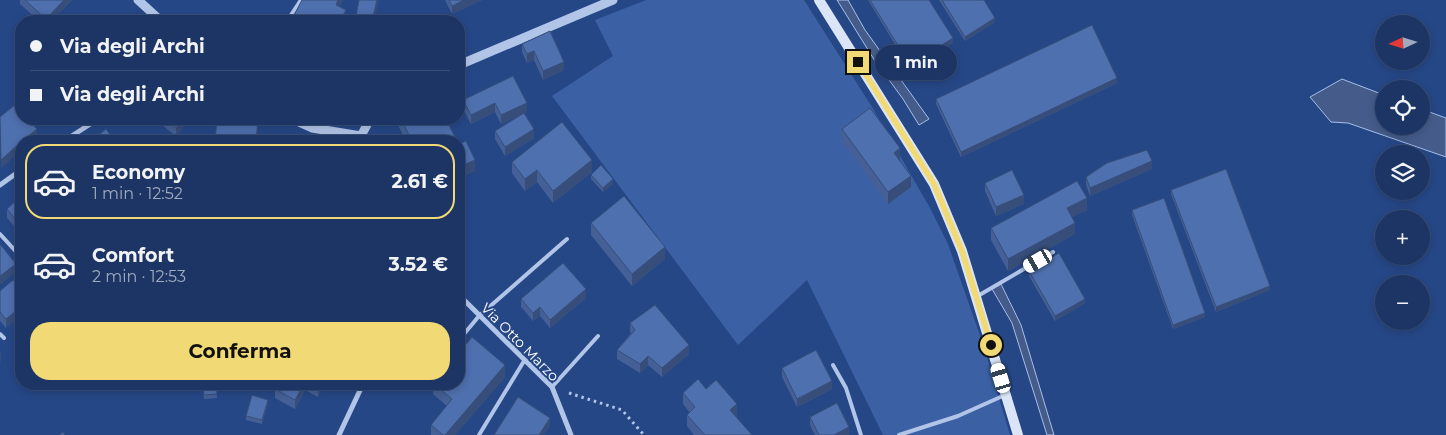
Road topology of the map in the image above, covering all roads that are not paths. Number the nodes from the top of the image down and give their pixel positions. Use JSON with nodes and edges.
{"nodes":[{"id":1,"x":138,"y":0,"type":"edge"},
{"id":2,"x":301,"y":0,"type":"edge"},
{"id":3,"x":613,"y":0,"type":"edge"},
{"id":4,"x":820,"y":0,"type":"edge"},
{"id":5,"x":154,"y":15,"type":"edge"},
{"id":6,"x":291,"y":15,"type":"edge"},
{"id":7,"x":465,"y":62,"type":"edge"},
{"id":8,"x":89,"y":125,"type":"edge"},
{"id":9,"x":305,"y":125,"type":"edge"},
{"id":10,"x":73,"y":135,"type":"edge"},
{"id":11,"x":338,"y":135,"type":"edge"},
{"id":12,"x":15,"y":174,"type":"edge"},
{"id":13,"x":0,"y":185,"type":"edge"},
{"id":14,"x":0,"y":234,"type":"edge"},
{"id":15,"x":567,"y":239,"type":"dead end"},
{"id":16,"x":15,"y":250,"type":"edge"},
{"id":17,"x":1053,"y":252,"type":"dead end"},
{"id":18,"x":976,"y":297,"type":"junction"},
{"id":19,"x":465,"y":302,"type":"edge"},
{"id":20,"x":478,"y":316,"type":"junction"},
{"id":21,"x":465,"y":332,"type":"edge"},
{"id":22,"x":0,"y":334,"type":"edge"},
{"id":23,"x":598,"y":336,"type":"dead end"},
{"id":24,"x":4,"y":338,"type":"dead end"},
{"id":25,"x":524,"y":361,"type":"junction"},
{"id":26,"x":833,"y":365,"type":"dead end"},
{"id":27,"x":552,"y":387,"type":"junction"},
{"id":28,"x":360,"y":390,"type":"edge"},
{"id":29,"x":1006,"y":394,"type":"junction"},
{"id":30,"x":338,"y":435,"type":"edge"},
{"id":31,"x":479,"y":435,"type":"edge"},
{"id":32,"x":572,"y":435,"type":"edge"},
{"id":33,"x":861,"y":435,"type":"edge"},
{"id":34,"x":899,"y":435,"type":"edge"},
{"id":35,"x":1018,"y":435,"type":"edge"}],
"edges":[{"from":1,"to":5,"type":"street"},
{"from":2,"to":6,"type":"lane"},
{"from":3,"to":7,"type":"street"},
{"from":4,"to":18,"type":"main road"},
{"from":8,"to":10,"type":"street"},
{"from":9,"to":11,"type":"street"},
{"from":12,"to":13,"type":"street"},
{"from":14,"to":16,"type":"lane"},
{"from":15,"to":20,"type":"lane"},
{"from":17,"to":18,"type":"lane"},
{"from":18,"to":29,"type":"main road"},
{"from":19,"to":20,"type":"street","name":"Via Otto Marzo"},
{"from":20,"to":21,"type":"lane"},
{"from":20,"to":25,"type":"street","name":"Via Otto Marzo"},
{"from":22,"to":24,"type":"lane"},
{"from":23,"to":27,"type":"lane"},
{"from":25,"to":27,"type":"street","name":"Via Otto Marzo"},
{"from":25,"to":31,"type":"lane"},
{"from":26,"to":33,"type":"lane"},
{"from":27,"to":32,"type":"street","name":"Via Otto Marzo"},
{"from":28,"to":30,"type":"street"},
{"from":29,"to":34,"type":"lane"},
{"from":29,"to":35,"type":"main road"}]}
